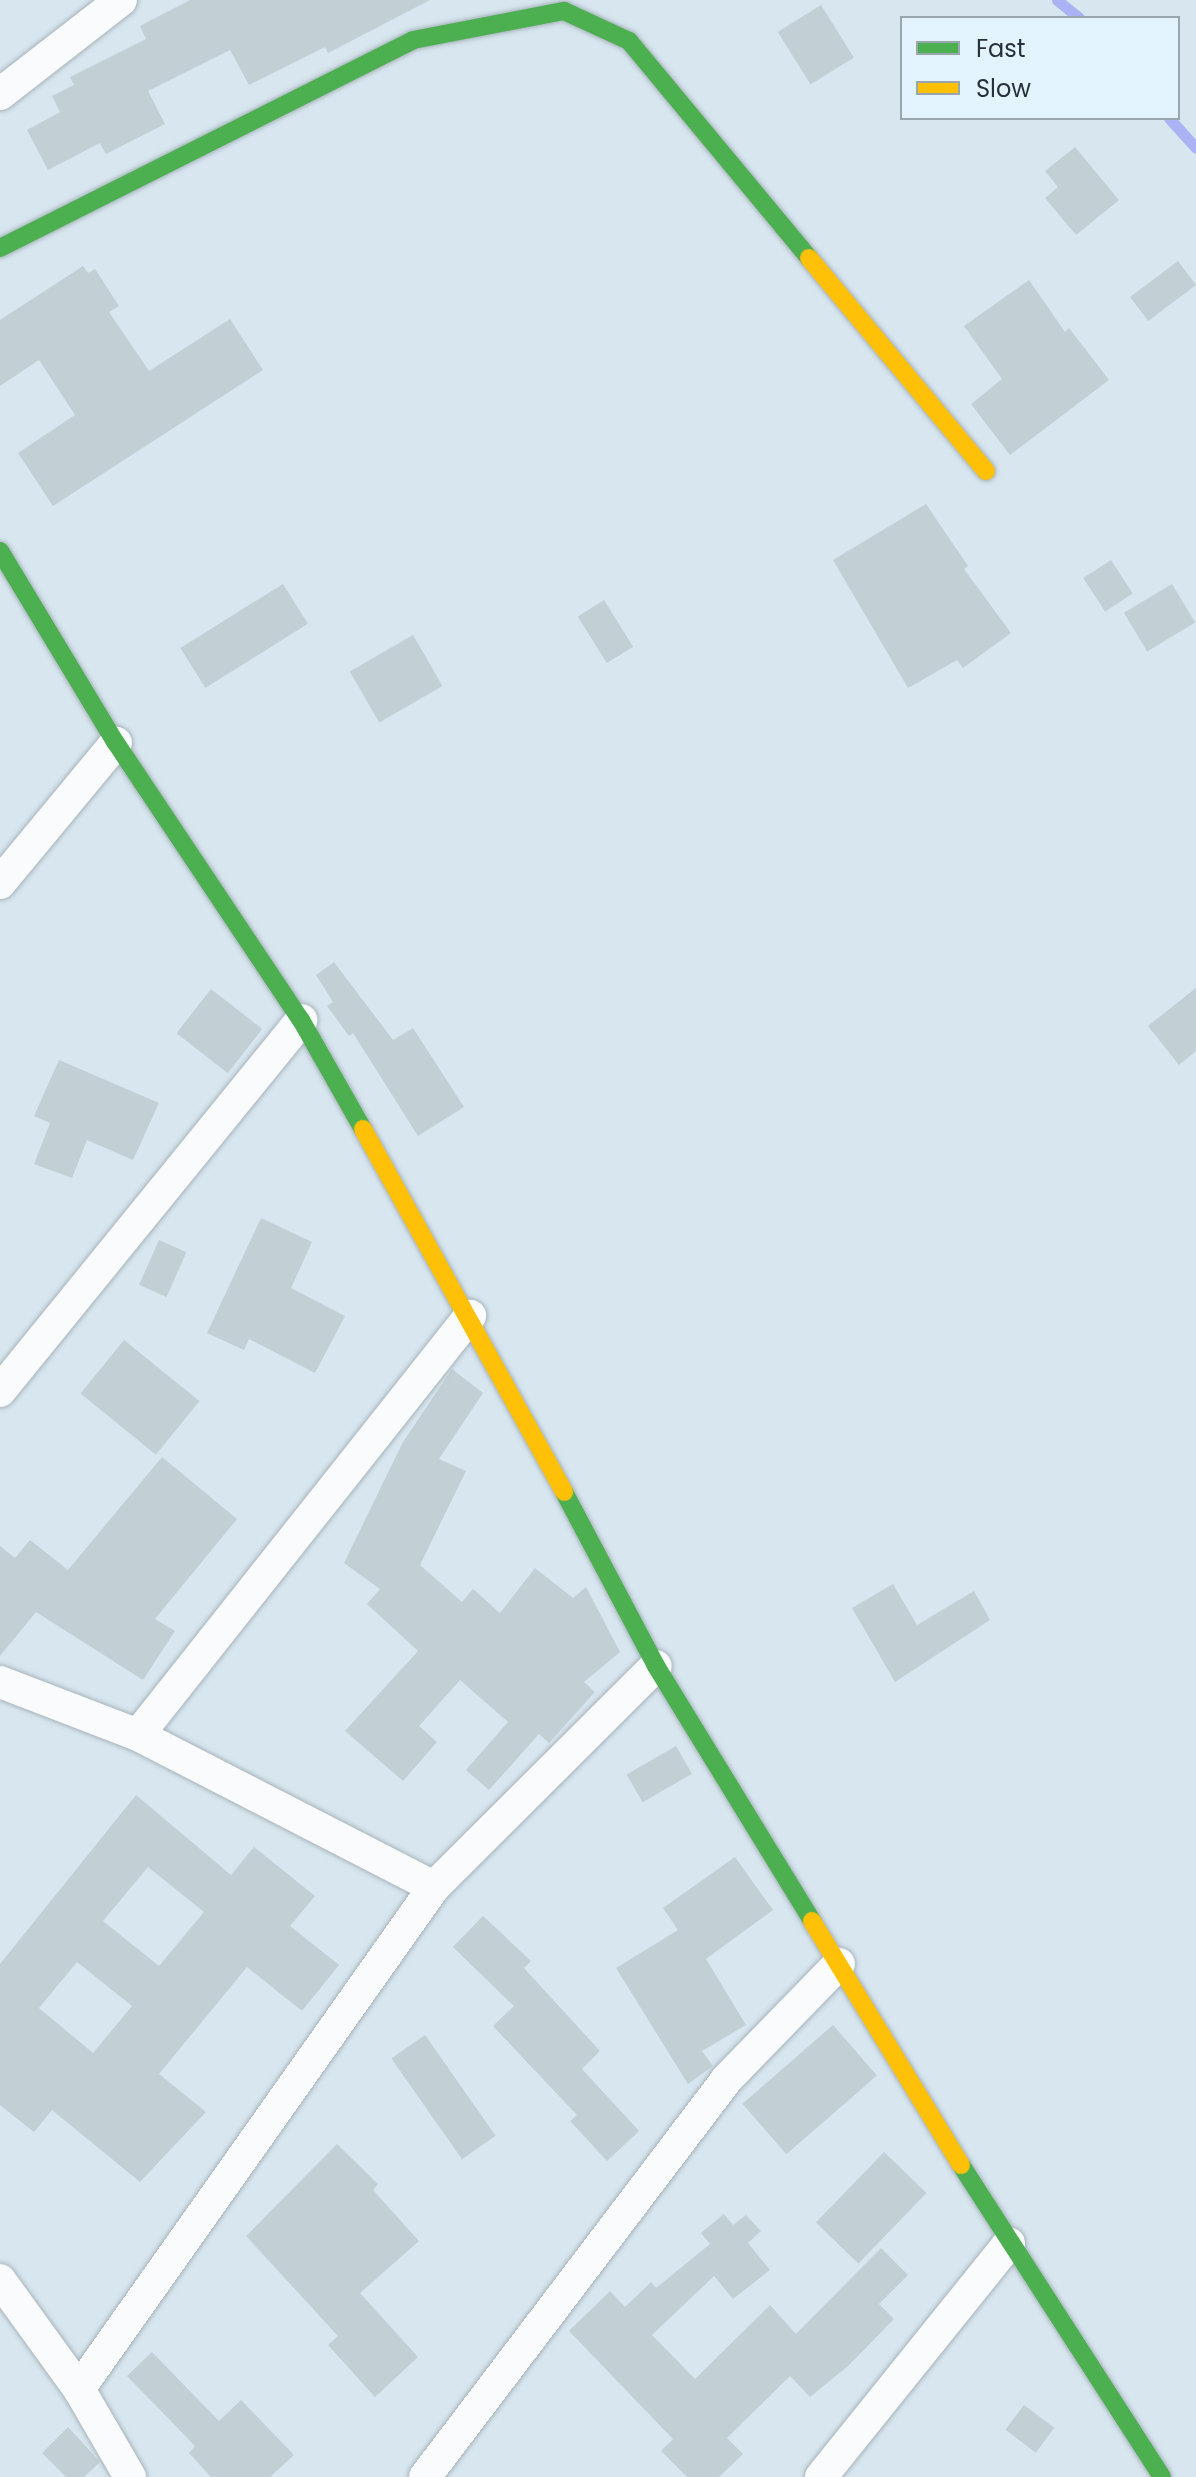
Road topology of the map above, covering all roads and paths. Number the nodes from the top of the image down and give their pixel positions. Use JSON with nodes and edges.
{"nodes":[{"id":1,"x":121,"y":0,"type":"edge"},
{"id":2,"x":0,"y":94,"type":"edge"},
{"id":3,"x":0,"y":248,"type":"edge"},
{"id":4,"x":986,"y":471,"type":"dead end"},
{"id":5,"x":0,"y":551,"type":"edge"},
{"id":6,"x":116,"y":743,"type":"junction"},
{"id":7,"x":0,"y":883,"type":"edge"},
{"id":8,"x":301,"y":1020,"type":"junction"},
{"id":9,"x":470,"y":1316,"type":"junction"},
{"id":10,"x":0,"y":1391,"type":"edge"},
{"id":11,"x":656,"y":1666,"type":"junction"},
{"id":12,"x":0,"y":1682,"type":"edge"},
{"id":13,"x":138,"y":1735,"type":"junction"},
{"id":14,"x":434,"y":1887,"type":"junction"},
{"id":15,"x":839,"y":1964,"type":"junction"},
{"id":16,"x":1009,"y":2243,"type":"junction"},
{"id":17,"x":0,"y":2280,"type":"edge"},
{"id":18,"x":79,"y":2389,"type":"junction"},
{"id":19,"x":127,"y":2476,"type":"edge"},
{"id":20,"x":425,"y":2477,"type":"edge"},
{"id":21,"x":821,"y":2477,"type":"edge"},
{"id":22,"x":1162,"y":2477,"type":"edge"}],
"edges":[{"from":1,"to":2,"type":"street"},
{"from":3,"to":4,"type":"street"},
{"from":5,"to":6,"type":"street"},
{"from":6,"to":7,"type":"street"},
{"from":6,"to":8,"type":"street"},
{"from":8,"to":9,"type":"street"},
{"from":8,"to":10,"type":"street"},
{"from":9,"to":11,"type":"street"},
{"from":9,"to":13,"type":"street"},
{"from":11,"to":14,"type":"street"},
{"from":11,"to":15,"type":"street"},
{"from":12,"to":13,"type":"street"},
{"from":13,"to":14,"type":"street"},
{"from":14,"to":18,"type":"street"},
{"from":15,"to":16,"type":"street"},
{"from":15,"to":20,"type":"street"},
{"from":16,"to":21,"type":"street"},
{"from":16,"to":22,"type":"street"},
{"from":17,"to":18,"type":"street"},
{"from":18,"to":19,"type":"street"}]}
